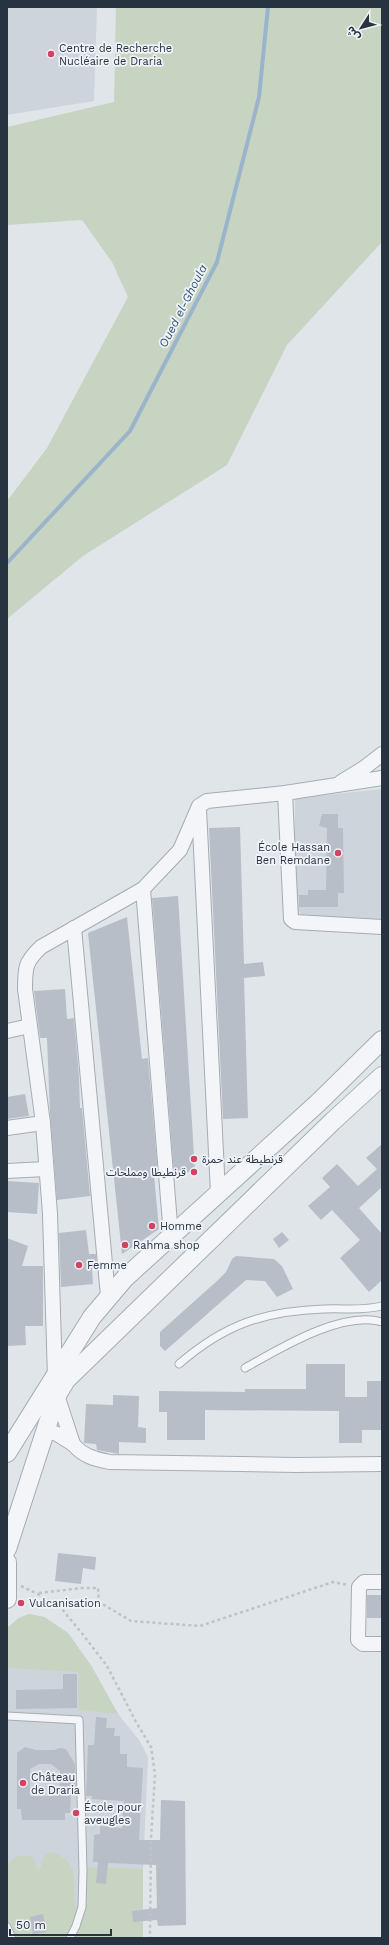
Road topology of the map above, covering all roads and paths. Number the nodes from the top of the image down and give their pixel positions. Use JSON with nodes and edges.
{"nodes":[{"id":1,"x":382,"y":754,"type":"edge"},
{"id":2,"x":382,"y":778,"type":"edge"},
{"id":3,"x":331,"y":786,"type":"junction"},
{"id":4,"x":285,"y":793,"type":"junction"},
{"id":5,"x":199,"y":806,"type":"junction"},
{"id":6,"x":143,"y":889,"type":"junction"},
{"id":7,"x":382,"y":927,"type":"edge"},
{"id":8,"x":74,"y":928,"type":"junction"},
{"id":9,"x":30,"y":1026,"type":"junction"},
{"id":10,"x":7,"y":1031,"type":"edge"},
{"id":11,"x":382,"y":1040,"type":"edge"},
{"id":12,"x":382,"y":1076,"type":"edge"},
{"id":13,"x":43,"y":1123,"type":"junction"},
{"id":14,"x":7,"y":1128,"type":"edge"},
{"id":15,"x":46,"y":1169,"type":"junction"},
{"id":16,"x":7,"y":1171,"type":"edge"},
{"id":17,"x":218,"y":1193,"type":"junction"},
{"id":18,"x":170,"y":1236,"type":"junction"},
{"id":19,"x":108,"y":1296,"type":"junction"},
{"id":20,"x":382,"y":1306,"type":"edge"},
{"id":21,"x":382,"y":1322,"type":"edge"},
{"id":22,"x":180,"y":1364,"type":"dead end"},
{"id":23,"x":245,"y":1368,"type":"dead end"},
{"id":24,"x":55,"y":1377,"type":"junction"},
{"id":25,"x":57,"y":1394,"type":"junction"},
{"id":26,"x":45,"y":1430,"type":"junction"},
{"id":27,"x":13,"y":1433,"type":"edge"},
{"id":28,"x":73,"y":1444,"type":"junction"},
{"id":29,"x":7,"y":1453,"type":"edge"},
{"id":30,"x":382,"y":1464,"type":"edge"},
{"id":31,"x":7,"y":1549,"type":"edge"},
{"id":32,"x":7,"y":1562,"type":"edge"},
{"id":33,"x":7,"y":1577,"type":"edge"},
{"id":34,"x":382,"y":1582,"type":"edge"},
{"id":35,"x":359,"y":1587,"type":"junction"},
{"id":36,"x":38,"y":1594,"type":"junction"},
{"id":37,"x":7,"y":1599,"type":"edge"},
{"id":38,"x":382,"y":1644,"type":"edge"},
{"id":39,"x":7,"y":1716,"type":"edge"},
{"id":40,"x":7,"y":1927,"type":"edge"},
{"id":41,"x":12,"y":1938,"type":"edge"},
{"id":42,"x":70,"y":1938,"type":"edge"},
{"id":43,"x":150,"y":1938,"type":"edge"}],
"edges":[{"from":1,"to":3,"type":"street"},
{"from":2,"to":3,"type":"street"},
{"from":3,"to":4,"type":"street"},
{"from":4,"to":5,"type":"street"},
{"from":4,"to":7,"type":"street"},
{"from":5,"to":6,"type":"street"},
{"from":5,"to":17,"type":"street"},
{"from":6,"to":8,"type":"street"},
{"from":6,"to":18,"type":"street"},
{"from":8,"to":9,"type":"street"},
{"from":8,"to":19,"type":"street"},
{"from":9,"to":10,"type":"street"},
{"from":9,"to":13,"type":"street"},
{"from":11,"to":17,"type":"street"},
{"from":12,"to":25,"type":"street"},
{"from":13,"to":14,"type":"street"},
{"from":13,"to":15,"type":"street"},
{"from":15,"to":16,"type":"street"},
{"from":15,"to":24,"type":"street"},
{"from":17,"to":18,"type":"street"},
{"from":18,"to":19,"type":"street"},
{"from":19,"to":24,"type":"street"},
{"from":20,"to":22,"type":"lane"},
{"from":21,"to":23,"type":"lane"},
{"from":24,"to":27,"type":"street"},
{"from":25,"to":26,"type":"street"},
{"from":25,"to":28,"type":"street"},
{"from":26,"to":28,"type":"street"},
{"from":26,"to":31,"type":"street"},
{"from":27,"to":29,"type":"street"},
{"from":28,"to":30,"type":"street"},
{"from":31,"to":32,"type":"street"},
{"from":32,"to":33,"type":"street"},
{"from":33,"to":36,"type":"path"},
{"from":33,"to":37,"type":"street"},
{"from":34,"to":35,"type":"street"},
{"from":35,"to":36,"type":"path"},
{"from":35,"to":38,"type":"street"},
{"from":36,"to":43,"type":"path"},
{"from":39,"to":42,"type":"lane"},
{"from":40,"to":41,"type":"lane"}]}
